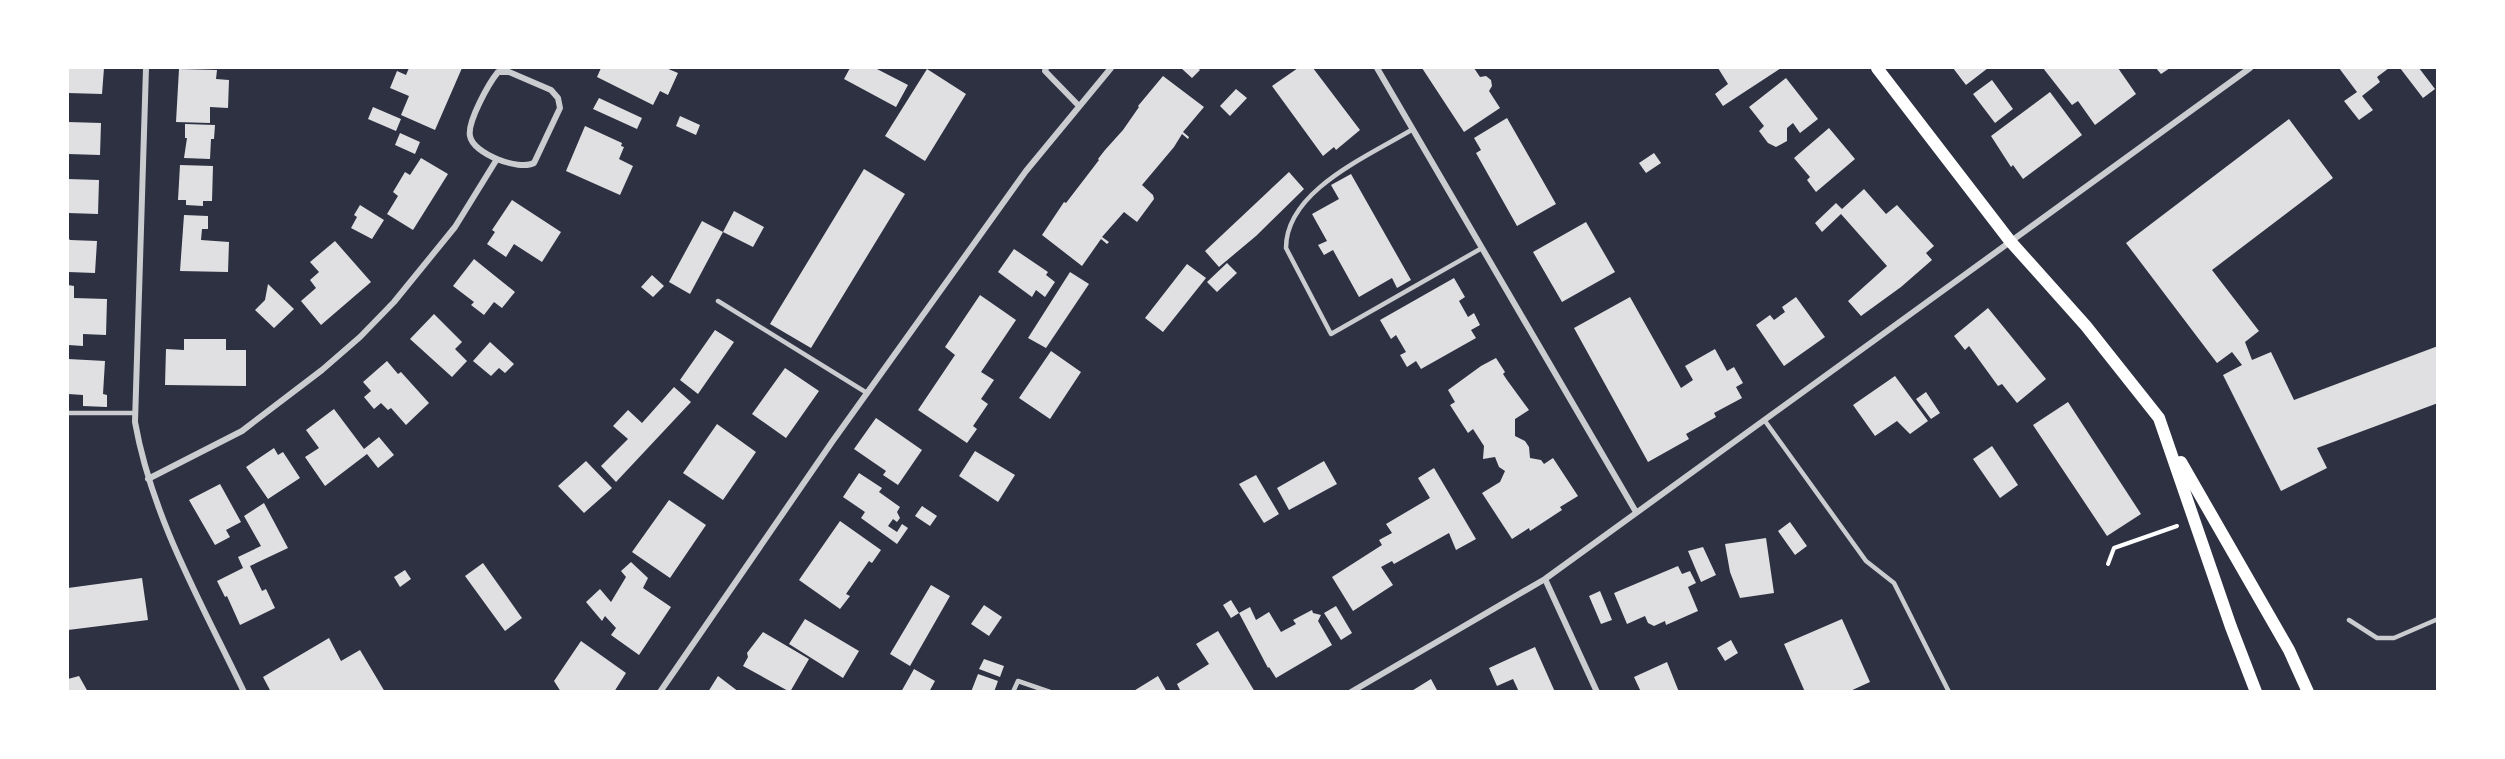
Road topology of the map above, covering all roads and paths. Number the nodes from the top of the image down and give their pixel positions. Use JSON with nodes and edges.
{"nodes":[{"id":1,"x":146,"y":68,"type":"edge"},
{"id":2,"x":1046,"y":68,"type":"edge"},
{"id":3,"x":1111,"y":68,"type":"edge"},
{"id":4,"x":1377,"y":68,"type":"edge"},
{"id":5,"x":1877,"y":68,"type":"edge"},
{"id":6,"x":2250,"y":68,"type":"edge"},
{"id":7,"x":1079,"y":106,"type":"junction"},
{"id":8,"x":1413,"y":129,"type":"junction"},
{"id":9,"x":497,"y":159,"type":"junction"},
{"id":10,"x":2010,"y":241,"type":"junction"},
{"id":11,"x":1482,"y":248,"type":"junction"},
{"id":12,"x":718,"y":301,"type":"dead end"},
{"id":13,"x":867,"y":393,"type":"junction"},
{"id":14,"x":68,"y":413,"type":"edge"},
{"id":15,"x":135,"y":413,"type":"junction"},
{"id":16,"x":1765,"y":421,"type":"junction"},
{"id":17,"x":2166,"y":435,"type":"junction"},
{"id":18,"x":148,"y":479,"type":"junction"},
{"id":19,"x":1636,"y":512,"type":"junction"},
{"id":20,"x":2195,"y":520,"type":"junction"},
{"id":21,"x":2108,"y":564,"type":"dead end"},
{"id":22,"x":1545,"y":579,"type":"junction"},
{"id":23,"x":2438,"y":619,"type":"edge"},
{"id":24,"x":2349,"y":620,"type":"dead end"},
{"id":25,"x":244,"y":692,"type":"edge"},
{"id":26,"x":660,"y":692,"type":"edge"},
{"id":27,"x":1013,"y":692,"type":"edge"},
{"id":28,"x":1050,"y":692,"type":"edge"},
{"id":29,"x":1351,"y":692,"type":"edge"},
{"id":30,"x":1597,"y":692,"type":"edge"},
{"id":31,"x":1949,"y":692,"type":"edge"},
{"id":32,"x":2256,"y":692,"type":"edge"},
{"id":33,"x":2308,"y":692,"type":"edge"}],
"edges":[{"from":1,"to":15,"type":"street"},
{"from":2,"to":7,"type":"street"},
{"from":3,"to":7,"type":"street"},
{"from":4,"to":8,"type":"street"},
{"from":5,"to":10,"type":"main road"},
{"from":6,"to":10,"type":"street"},
{"from":7,"to":13,"type":"street"},
{"from":8,"to":11,"type":"street"},
{"from":8,"to":11,"type":"lane"},
{"from":9,"to":9,"type":"street"},
{"from":9,"to":18,"type":"street"},
{"from":10,"to":16,"type":"street"},
{"from":10,"to":17,"type":"main road"},
{"from":11,"to":19,"type":"street"},
{"from":12,"to":13,"type":"lane"},
{"from":13,"to":26,"type":"street"},
{"from":14,"to":15,"type":"lane"},
{"from":15,"to":18,"type":"street"},
{"from":16,"to":19,"type":"street"},
{"from":16,"to":31,"type":"lane"},
{"from":17,"to":20,"type":"main road"},
{"from":17,"to":33,"type":"main road"},
{"from":18,"to":25,"type":"street"},
{"from":19,"to":22,"type":"street"},
{"from":20,"to":21,"type":"path"},
{"from":20,"to":32,"type":"main road"},
{"from":22,"to":29,"type":"street"},
{"from":22,"to":30,"type":"street"},
{"from":23,"to":24,"type":"lane"},
{"from":27,"to":28,"type":"lane"}]}
